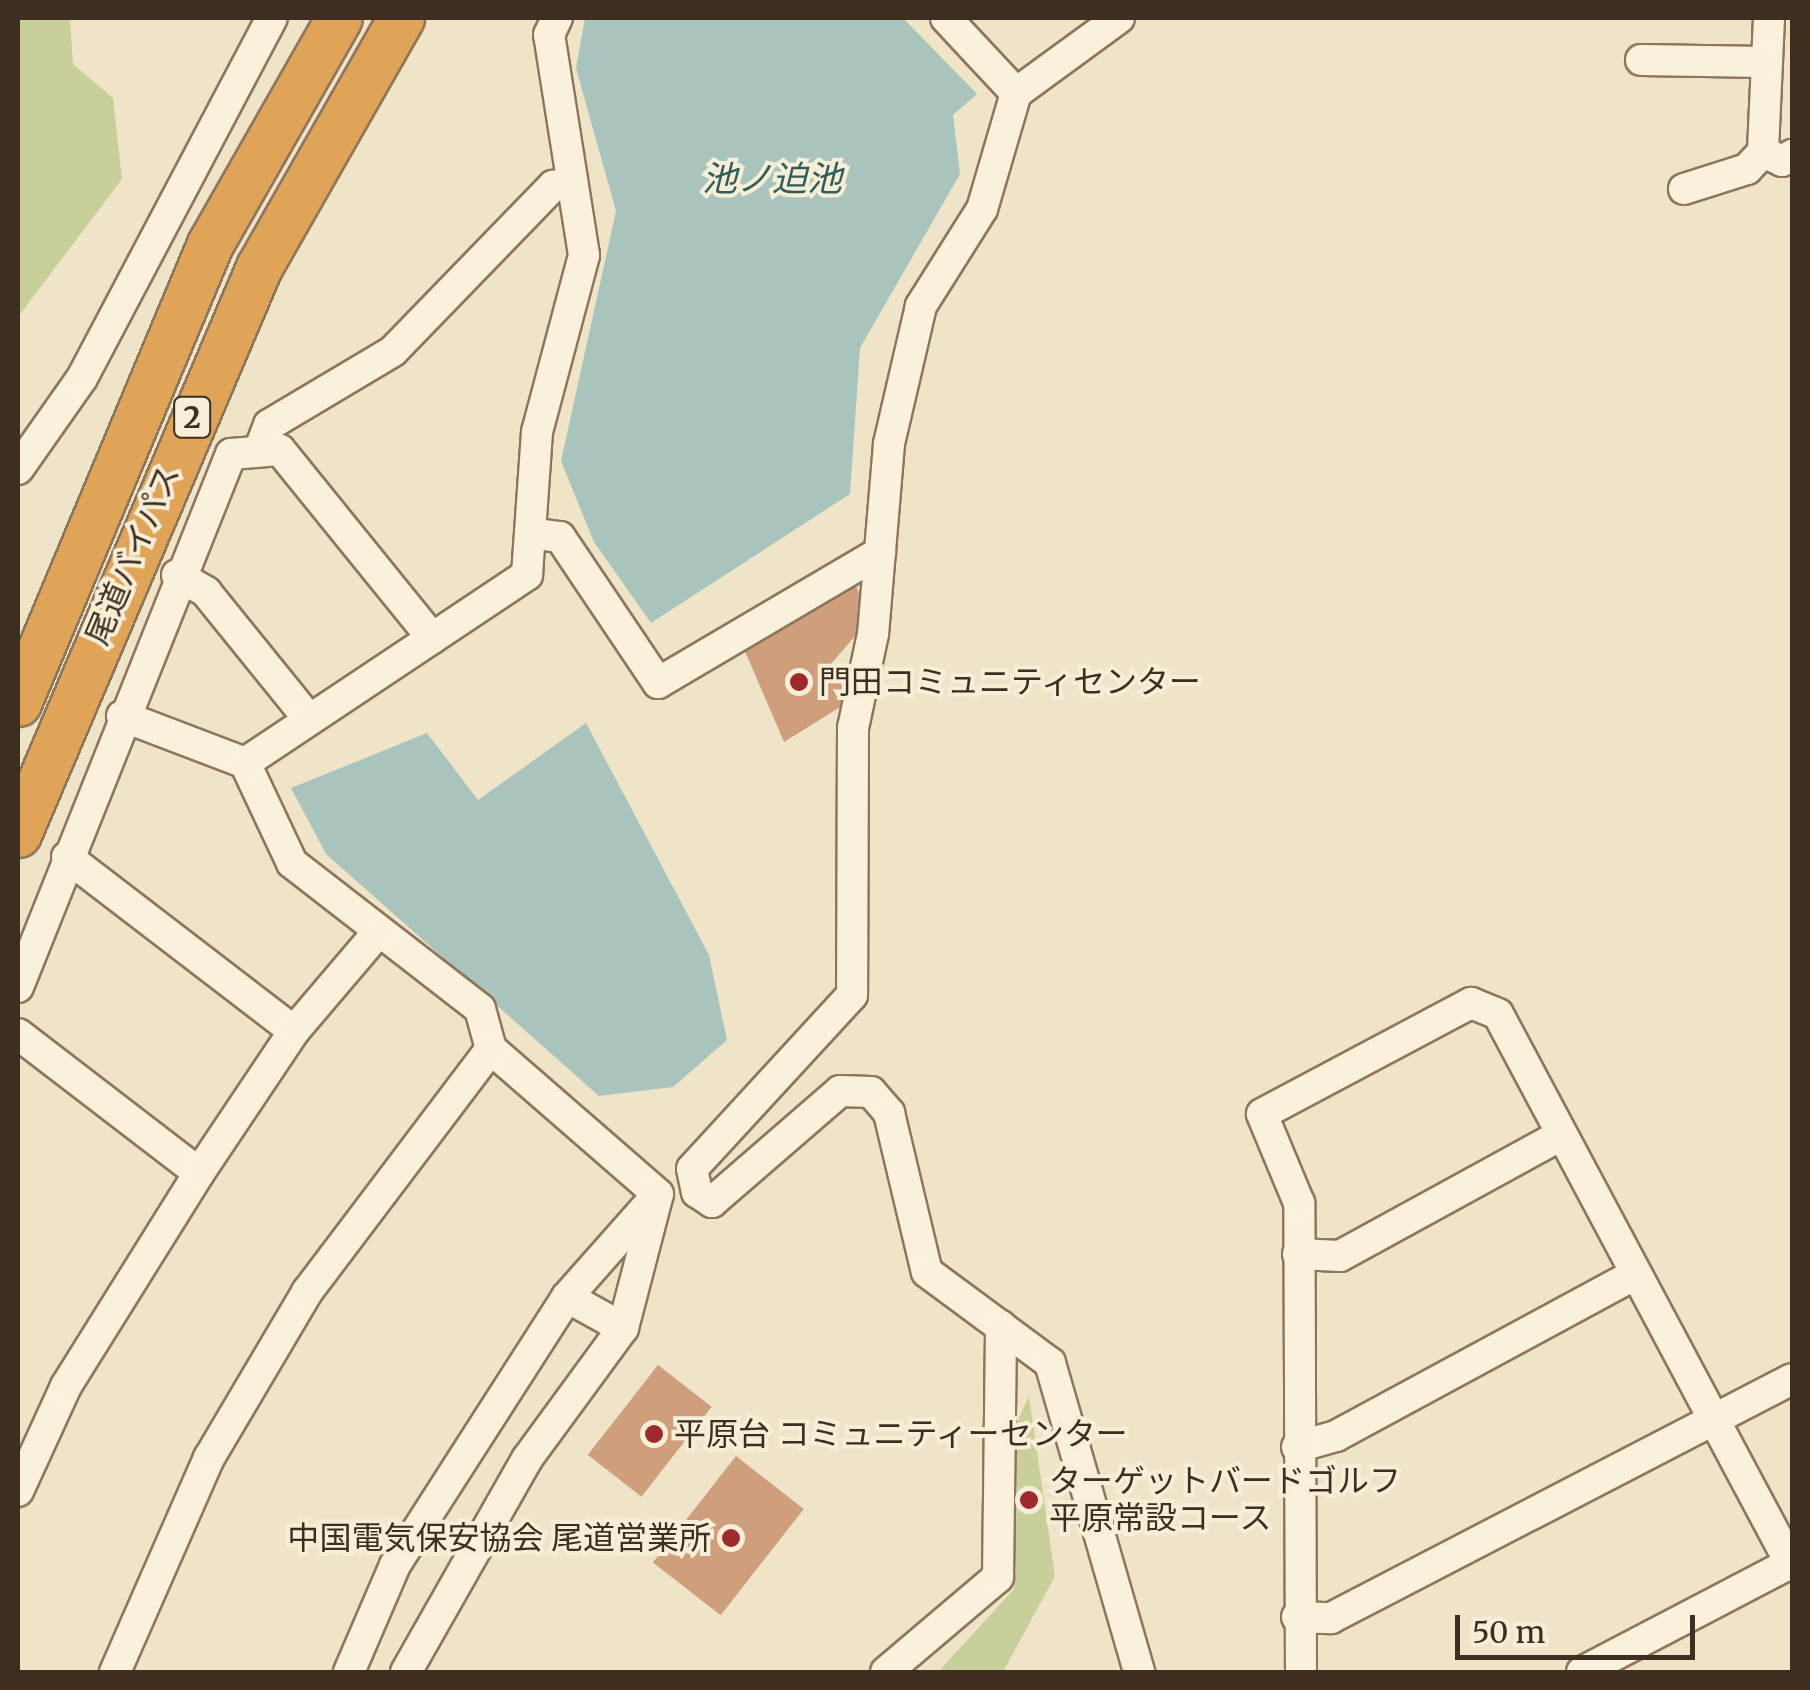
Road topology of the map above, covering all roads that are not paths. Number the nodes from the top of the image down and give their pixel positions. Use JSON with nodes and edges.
{"nodes":[{"id":1,"x":272,"y":18,"type":"edge"},
{"id":2,"x":339,"y":18,"type":"edge"},
{"id":3,"x":401,"y":18,"type":"edge"},
{"id":4,"x":557,"y":18,"type":"edge"},
{"id":5,"x":946,"y":18,"type":"edge"},
{"id":6,"x":1118,"y":18,"type":"edge"},
{"id":7,"x":1770,"y":18,"type":"edge"},
{"id":8,"x":1641,"y":60,"type":"dead end"},
{"id":9,"x":1766,"y":62,"type":"junction"},
{"id":10,"x":1016,"y":93,"type":"junction"},
{"id":11,"x":1778,"y":153,"type":"edge"},
{"id":12,"x":571,"y":183,"type":"junction"},
{"id":13,"x":1684,"y":188,"type":"dead end"},
{"id":14,"x":259,"y":451,"type":"junction"},
{"id":15,"x":18,"y":469,"type":"edge"},
{"id":16,"x":530,"y":533,"type":"junction"},
{"id":17,"x":880,"y":552,"type":"junction"},
{"id":18,"x":177,"y":575,"type":"junction"},
{"id":19,"x":432,"y":638,"type":"junction"},
{"id":20,"x":18,"y":704,"type":"edge"},
{"id":21,"x":122,"y":716,"type":"junction"},
{"id":22,"x":309,"y":720,"type":"junction"},
{"id":23,"x":244,"y":763,"type":"junction"},
{"id":24,"x":18,"y":834,"type":"edge"},
{"id":25,"x":67,"y":857,"type":"junction"},
{"id":26,"x":378,"y":931,"type":"junction"},
{"id":27,"x":18,"y":988,"type":"edge"},
{"id":28,"x":294,"y":1031,"type":"junction"},
{"id":29,"x":18,"y":1034,"type":"edge"},
{"id":30,"x":490,"y":1049,"type":"junction"},
{"id":31,"x":1561,"y":1136,"type":"junction"},
{"id":32,"x":199,"y":1173,"type":"junction"},
{"id":33,"x":658,"y":1194,"type":"junction"},
{"id":34,"x":1298,"y":1254,"type":"junction"},
{"id":35,"x":1634,"y":1274,"type":"junction"},
{"id":36,"x":567,"y":1297,"type":"junction"},
{"id":37,"x":1000,"y":1326,"type":"junction"},
{"id":38,"x":623,"y":1328,"type":"junction"},
{"id":39,"x":1792,"y":1379,"type":"edge"},
{"id":40,"x":1714,"y":1420,"type":"junction"},
{"id":41,"x":1297,"y":1447,"type":"junction"},
{"id":42,"x":18,"y":1491,"type":"edge"},
{"id":43,"x":1792,"y":1564,"type":"edge"},
{"id":44,"x":1297,"y":1617,"type":"junction"},
{"id":45,"x":115,"y":1672,"type":"edge"},
{"id":46,"x":348,"y":1672,"type":"edge"},
{"id":47,"x":406,"y":1672,"type":"edge"},
{"id":48,"x":886,"y":1672,"type":"edge"},
{"id":49,"x":1139,"y":1672,"type":"edge"},
{"id":50,"x":1300,"y":1672,"type":"edge"},
{"id":51,"x":1582,"y":1672,"type":"edge"}],
"edges":[{"from":1,"to":15,"type":"street"},
{"from":2,"to":20,"type":"highway","name":"尾道バイパス","number":"2"},
{"from":3,"to":24,"type":"highway","name":"尾道バイパス","number":"2"},
{"from":4,"to":12,"type":"street"},
{"from":5,"to":10,"type":"street"},
{"from":6,"to":10,"type":"street"},
{"from":7,"to":9,"type":"street"},
{"from":8,"to":9,"type":"street"},
{"from":9,"to":11,"type":"street"},
{"from":10,"to":17,"type":"street"},
{"from":11,"to":13,"type":"street"},
{"from":12,"to":14,"type":"street"},
{"from":12,"to":16,"type":"street"},
{"from":14,"to":18,"type":"street"},
{"from":14,"to":19,"type":"street"},
{"from":16,"to":17,"type":"street"},
{"from":16,"to":19,"type":"street"},
{"from":17,"to":37,"type":"street"},
{"from":18,"to":21,"type":"street"},
{"from":18,"to":22,"type":"street"},
{"from":19,"to":22,"type":"street"},
{"from":21,"to":23,"type":"street"},
{"from":21,"to":25,"type":"street"},
{"from":22,"to":23,"type":"street"},
{"from":23,"to":26,"type":"street"},
{"from":25,"to":27,"type":"street"},
{"from":25,"to":28,"type":"street"},
{"from":26,"to":28,"type":"street"},
{"from":26,"to":30,"type":"street"},
{"from":28,"to":32,"type":"street"},
{"from":29,"to":32,"type":"street"},
{"from":30,"to":33,"type":"street"},
{"from":30,"to":45,"type":"street"},
{"from":31,"to":34,"type":"street"},
{"from":31,"to":34,"type":"street"},
{"from":31,"to":35,"type":"street"},
{"from":32,"to":42,"type":"street"},
{"from":33,"to":36,"type":"street"},
{"from":33,"to":38,"type":"street"},
{"from":34,"to":41,"type":"street"},
{"from":35,"to":40,"type":"street"},
{"from":35,"to":41,"type":"street"},
{"from":36,"to":38,"type":"street"},
{"from":36,"to":46,"type":"street"},
{"from":37,"to":48,"type":"street"},
{"from":37,"to":49,"type":"street"},
{"from":38,"to":47,"type":"street"},
{"from":39,"to":40,"type":"street"},
{"from":40,"to":43,"type":"street"},
{"from":40,"to":44,"type":"street"},
{"from":41,"to":44,"type":"street"},
{"from":43,"to":51,"type":"street"},
{"from":44,"to":50,"type":"street"}]}
